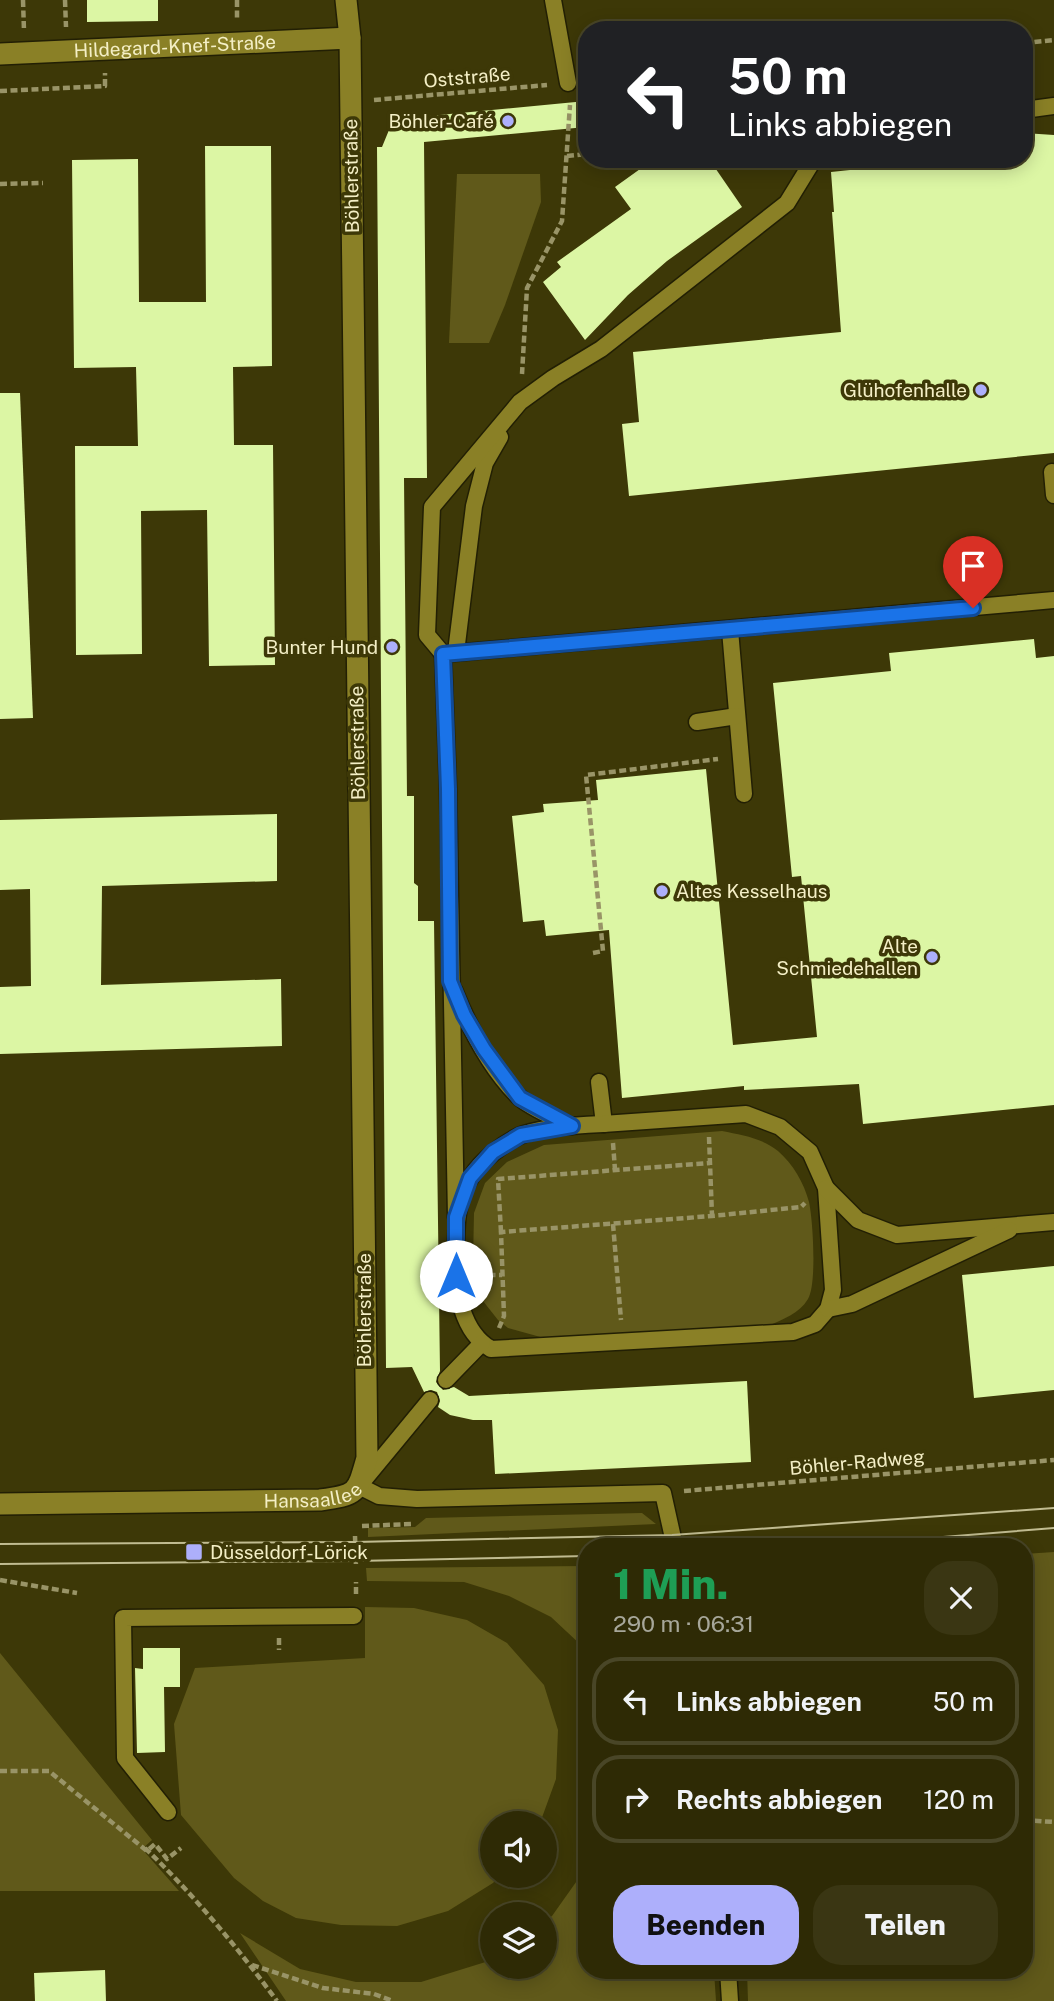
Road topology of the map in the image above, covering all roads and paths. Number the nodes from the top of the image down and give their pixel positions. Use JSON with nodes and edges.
{"nodes":[{"id":1,"x":346,"y":0,"type":"edge"},
{"id":2,"x":553,"y":0,"type":"edge"},
{"id":3,"x":350,"y":38,"type":"junction"},
{"id":4,"x":1054,"y":40,"type":"edge"},
{"id":5,"x":1033,"y":42,"type":"edge"},
{"id":6,"x":104,"y":50,"type":"junction"},
{"id":7,"x":0,"y":54,"type":"edge"},
{"id":8,"x":568,"y":83,"type":"junction"},
{"id":9,"x":0,"y":91,"type":"edge"},
{"id":10,"x":350,"y":102,"type":"junction"},
{"id":11,"x":1054,"y":106,"type":"edge"},
{"id":12,"x":1033,"y":109,"type":"edge"},
{"id":13,"x":578,"y":154,"type":"edge"},
{"id":14,"x":567,"y":156,"type":"junction"},
{"id":15,"x":808,"y":168,"type":"edge"},
{"id":16,"x":43,"y":183,"type":"dead end"},
{"id":17,"x":0,"y":184,"type":"edge"},
{"id":18,"x":520,"y":402,"type":"junction"},
{"id":19,"x":1052,"y":472,"type":"dead end"},
{"id":20,"x":1054,"y":495,"type":"edge"},
{"id":21,"x":1054,"y":600,"type":"edge"},
{"id":22,"x":730,"y":630,"type":"junction"},
{"id":23,"x":449,"y":653,"type":"junction"},
{"id":24,"x":737,"y":716,"type":"junction"},
{"id":25,"x":697,"y":722,"type":"dead end"},
{"id":26,"x":741,"y":757,"type":"junction"},
{"id":27,"x":744,"y":794,"type":"dead end"},
{"id":28,"x":593,"y":953,"type":"dead end"},
{"id":29,"x":450,"y":981,"type":"junction"},
{"id":30,"x":599,"y":1082,"type":"dead end"},
{"id":31,"x":708,"y":1117,"type":"junction"},
{"id":32,"x":604,"y":1124,"type":"junction"},
{"id":33,"x":572,"y":1126,"type":"junction"},
{"id":34,"x":710,"y":1163,"type":"junction"},
{"id":35,"x":826,"y":1188,"type":"junction"},
{"id":36,"x":712,"y":1216,"type":"junction"},
{"id":37,"x":456,"y":1217,"type":"junction"},
{"id":38,"x":1054,"y":1222,"type":"edge"},
{"id":39,"x":613,"y":1224,"type":"junction"},
{"id":40,"x":1017,"y":1226,"type":"junction"},
{"id":41,"x":501,"y":1232,"type":"junction"},
{"id":42,"x":502,"y":1275,"type":"junction"},
{"id":43,"x":466,"y":1276,"type":"dead end"},
{"id":44,"x":828,"y":1309,"type":"junction"},
{"id":45,"x":622,"y":1342,"type":"junction"},
{"id":46,"x":487,"y":1346,"type":"junction"},
{"id":47,"x":446,"y":1380,"type":"dead end"},
{"id":48,"x":430,"y":1400,"type":"dead end"},
{"id":49,"x":1054,"y":1460,"type":"edge"},
{"id":50,"x":359,"y":1486,"type":"junction"},
{"id":51,"x":663,"y":1493,"type":"junction"},
{"id":52,"x":0,"y":1504,"type":"edge"},
{"id":53,"x":355,"y":1536,"type":"dead end"},
{"id":54,"x":674,"y":1538,"type":"edge"},
{"id":55,"x":356,"y":1566,"type":"dead end"},
{"id":56,"x":0,"y":1580,"type":"edge"},
{"id":57,"x":356,"y":1582,"type":"dead end"},
{"id":58,"x":77,"y":1593,"type":"dead end"},
{"id":59,"x":356,"y":1594,"type":"dead end"},
{"id":60,"x":354,"y":1616,"type":"dead end"},
{"id":61,"x":0,"y":1771,"type":"edge"},
{"id":62,"x":168,"y":1812,"type":"dead end"},
{"id":63,"x":1033,"y":1821,"type":"edge"},
{"id":64,"x":1054,"y":1822,"type":"edge"},
{"id":65,"x":139,"y":1843,"type":"dead end"},
{"id":66,"x":181,"y":1848,"type":"dead end"},
{"id":67,"x":147,"y":1850,"type":"junction"},
{"id":68,"x":251,"y":1965,"type":"junction"},
{"id":69,"x":729,"y":1979,"type":"edge"},
{"id":70,"x":277,"y":2001,"type":"edge"},
{"id":71,"x":393,"y":2001,"type":"edge"},
{"id":72,"x":730,"y":2001,"type":"edge"}],
"edges":[{"from":1,"to":3,"type":"street","name":"Böhlerstraße"},
{"from":2,"to":8,"type":"lane"},
{"from":3,"to":6,"type":"street","name":"Hildegard-Knef-Straße"},
{"from":3,"to":10,"type":"street","name":"Böhlerstraße"},
{"from":4,"to":5,"type":"path"},
{"from":6,"to":7,"type":"street","name":"Hildegard-Knef-Straße"},
{"from":6,"to":9,"type":"path"},
{"from":8,"to":10,"type":"path","name":"Oststraße"},
{"from":8,"to":14,"type":"path"},
{"from":10,"to":50,"type":"street","name":"Böhlerstraße"},
{"from":11,"to":12,"type":"lane"},
{"from":13,"to":14,"type":"path"},
{"from":14,"to":18,"type":"path"},
{"from":15,"to":18,"type":"lane"},
{"from":16,"to":17,"type":"path"},
{"from":18,"to":23,"type":"lane"},
{"from":18,"to":23,"type":"lane"},
{"from":19,"to":20,"type":"lane"},
{"from":21,"to":22,"type":"lane"},
{"from":22,"to":23,"type":"lane"},
{"from":22,"to":24,"type":"lane"},
{"from":23,"to":29,"type":"lane"},
{"from":24,"to":25,"type":"lane"},
{"from":24,"to":26,"type":"lane"},
{"from":26,"to":27,"type":"lane"},
{"from":26,"to":28,"type":"path"},
{"from":29,"to":33,"type":"lane"},
{"from":29,"to":37,"type":"lane"},
{"from":30,"to":32,"type":"lane"},
{"from":31,"to":32,"type":"lane"},
{"from":31,"to":34,"type":"path"},
{"from":31,"to":35,"type":"lane"},
{"from":32,"to":33,"type":"lane"},
{"from":33,"to":37,"type":"lane"},
{"from":34,"to":36,"type":"path"},
{"from":34,"to":41,"type":"path"},
{"from":35,"to":36,"type":"path"},
{"from":35,"to":40,"type":"lane"},
{"from":35,"to":44,"type":"lane"},
{"from":36,"to":39,"type":"path"},
{"from":37,"to":46,"type":"lane"},
{"from":38,"to":40,"type":"lane"},
{"from":39,"to":41,"type":"path"},
{"from":39,"to":45,"type":"path"},
{"from":40,"to":44,"type":"lane"},
{"from":41,"to":42,"type":"path"},
{"from":42,"to":43,"type":"path"},
{"from":42,"to":46,"type":"path"},
{"from":44,"to":45,"type":"lane"},
{"from":45,"to":46,"type":"lane"},
{"from":46,"to":47,"type":"lane"},
{"from":48,"to":50,"type":"lane"},
{"from":49,"to":51,"type":"path","name":"Böhler-Radweg"},
{"from":50,"to":51,"type":"lane","name":"Hansaallee"},
{"from":50,"to":52,"type":"street","name":"Hansaallee"},
{"from":51,"to":54,"type":"lane"},
{"from":53,"to":55,"type":"path"},
{"from":56,"to":58,"type":"path"},
{"from":57,"to":59,"type":"path"},
{"from":60,"to":62,"type":"lane"},
{"from":61,"to":67,"type":"path"},
{"from":63,"to":64,"type":"path"},
{"from":65,"to":67,"type":"path"},
{"from":66,"to":67,"type":"path"},
{"from":67,"to":68,"type":"path"},
{"from":68,"to":70,"type":"path"},
{"from":68,"to":71,"type":"path"},
{"from":69,"to":72,"type":"lane"}]}
